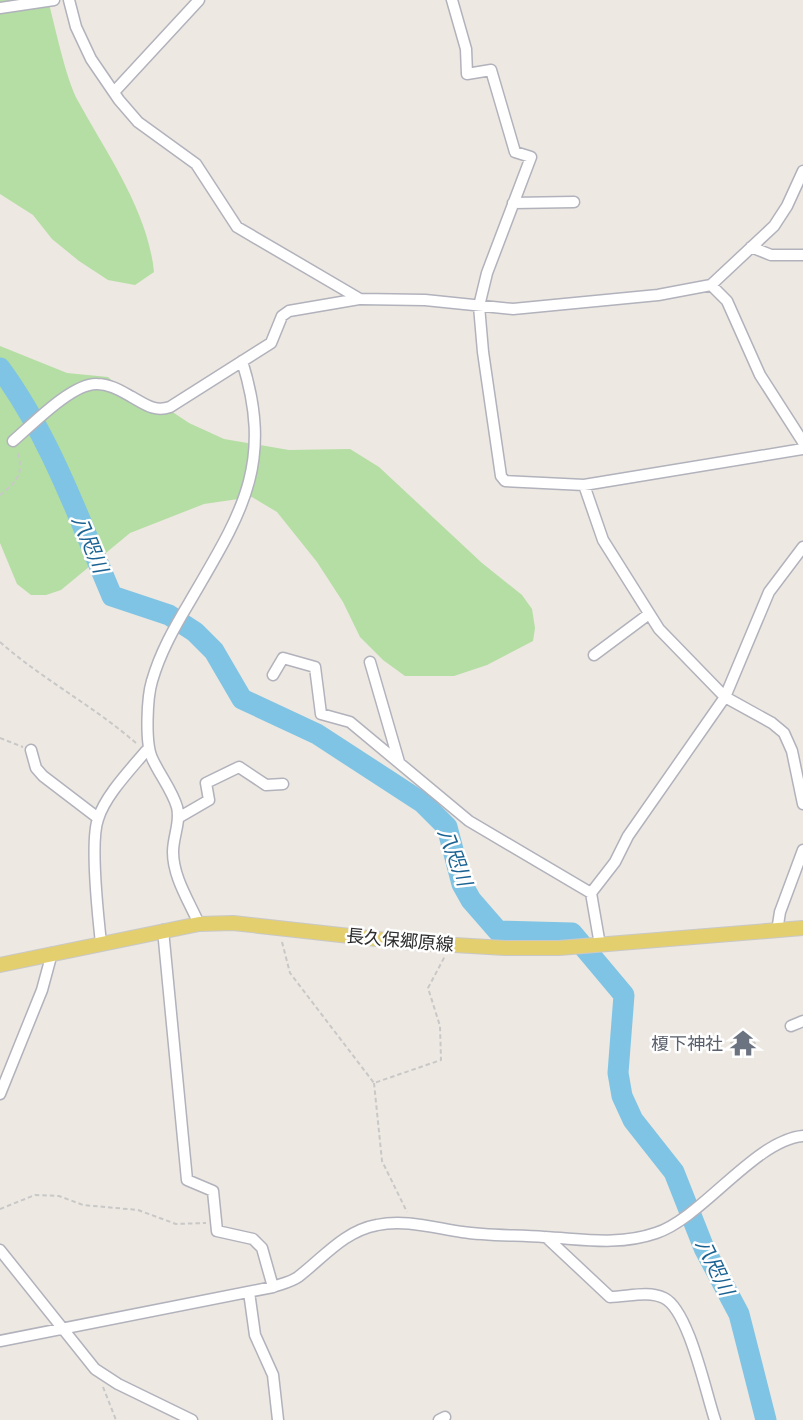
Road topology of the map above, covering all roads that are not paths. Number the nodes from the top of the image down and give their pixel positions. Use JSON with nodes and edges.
{"nodes":[{"id":1,"x":54,"y":0,"type":"edge"},
{"id":2,"x":69,"y":0,"type":"edge"},
{"id":3,"x":199,"y":0,"type":"edge"},
{"id":4,"x":452,"y":0,"type":"edge"},
{"id":5,"x":0,"y":8,"type":"edge"},
{"id":6,"x":114,"y":92,"type":"junction"},
{"id":7,"x":803,"y":171,"type":"edge"},
{"id":8,"x":574,"y":202,"type":"dead end"},
{"id":9,"x":513,"y":203,"type":"junction"},
{"id":10,"x":751,"y":247,"type":"junction"},
{"id":11,"x":803,"y":255,"type":"edge"},
{"id":12,"x":711,"y":285,"type":"junction"},
{"id":13,"x":360,"y":299,"type":"junction"},
{"id":14,"x":479,"y":306,"type":"junction"},
{"id":15,"x":242,"y":362,"type":"junction"},
{"id":16,"x":14,"y":441,"type":"road end"},
{"id":17,"x":803,"y":442,"type":"edge"},
{"id":18,"x":803,"y":449,"type":"edge"},
{"id":19,"x":584,"y":485,"type":"junction"},
{"id":20,"x":803,"y":547,"type":"edge"},
{"id":21,"x":649,"y":614,"type":"junction"},
{"id":22,"x":594,"y":656,"type":"dead end"},
{"id":23,"x":370,"y":662,"type":"dead end"},
{"id":24,"x":273,"y":675,"type":"dead end"},
{"id":25,"x":725,"y":697,"type":"junction"},
{"id":26,"x":31,"y":750,"type":"road end"},
{"id":27,"x":146,"y":751,"type":"road end"},
{"id":28,"x":399,"y":763,"type":"junction"},
{"id":29,"x":283,"y":784,"type":"dead end"},
{"id":30,"x":803,"y":804,"type":"edge"},
{"id":31,"x":98,"y":818,"type":"junction"},
{"id":32,"x":178,"y":818,"type":"junction"},
{"id":33,"x":803,"y":850,"type":"edge"},
{"id":34,"x":591,"y":893,"type":"junction"},
{"id":35,"x":200,"y":924,"type":"junction"},
{"id":36,"x":803,"y":928,"type":"edge"},
{"id":37,"x":163,"y":930,"type":"junction"},
{"id":38,"x":777,"y":931,"type":"junction"},
{"id":39,"x":101,"y":943,"type":"junction"},
{"id":40,"x":600,"y":945,"type":"junction"},
{"id":41,"x":52,"y":953,"type":"junction"},
{"id":42,"x":0,"y":964,"type":"edge"},
{"id":43,"x":803,"y":1021,"type":"edge"},
{"id":44,"x":791,"y":1026,"type":"dead end"},
{"id":45,"x":0,"y":1094,"type":"edge"},
{"id":46,"x":803,"y":1136,"type":"edge"},
{"id":47,"x":546,"y":1237,"type":"junction"},
{"id":48,"x":0,"y":1251,"type":"edge"},
{"id":49,"x":273,"y":1287,"type":"junction"},
{"id":50,"x":249,"y":1292,"type":"junction"},
{"id":51,"x":63,"y":1328,"type":"junction"},
{"id":52,"x":0,"y":1341,"type":"edge"},
{"id":53,"x":192,"y":1420,"type":"edge"},
{"id":54,"x":278,"y":1420,"type":"edge"},
{"id":55,"x":715,"y":1420,"type":"edge"}],
"edges":[{"from":1,"to":5,"type":"street"},
{"from":2,"to":6,"type":"street"},
{"from":3,"to":6,"type":"street"},
{"from":4,"to":9,"type":"street"},
{"from":6,"to":13,"type":"street"},
{"from":7,"to":10,"type":"street"},
{"from":8,"to":9,"type":"street"},
{"from":9,"to":14,"type":"street"},
{"from":10,"to":11,"type":"street"},
{"from":10,"to":12,"type":"street"},
{"from":12,"to":14,"type":"street"},
{"from":12,"to":17,"type":"street"},
{"from":13,"to":14,"type":"street"},
{"from":13,"to":15,"type":"street"},
{"from":14,"to":19,"type":"street"},
{"from":15,"to":16,"type":"street"},
{"from":15,"to":32,"type":"street"},
{"from":18,"to":19,"type":"street"},
{"from":19,"to":21,"type":"street"},
{"from":20,"to":25,"type":"street"},
{"from":21,"to":22,"type":"street"},
{"from":21,"to":25,"type":"street"},
{"from":23,"to":28,"type":"street"},
{"from":24,"to":28,"type":"street"},
{"from":25,"to":30,"type":"street"},
{"from":25,"to":34,"type":"street"},
{"from":26,"to":31,"type":"street"},
{"from":27,"to":31,"type":"street"},
{"from":28,"to":34,"type":"street"},
{"from":29,"to":32,"type":"street"},
{"from":31,"to":39,"type":"street"},
{"from":32,"to":35,"type":"street"},
{"from":33,"to":38,"type":"street"},
{"from":34,"to":40,"type":"street"},
{"from":35,"to":37,"type":"main road","name":"長久保郷原線"},
{"from":35,"to":40,"type":"main road","name":"長久保郷原線"},
{"from":36,"to":38,"type":"main road","name":"長久保郷原線"},
{"from":37,"to":39,"type":"main road","name":"長久保郷原線"},
{"from":37,"to":49,"type":"street"},
{"from":38,"to":40,"type":"main road","name":"長久保郷原線"},
{"from":39,"to":41,"type":"main road","name":"長久保郷原線"},
{"from":41,"to":42,"type":"main road","name":"長久保郷原線"},
{"from":41,"to":45,"type":"street"},
{"from":43,"to":44,"type":"street"},
{"from":46,"to":47,"type":"street"},
{"from":47,"to":49,"type":"street"},
{"from":47,"to":55,"type":"street"},
{"from":48,"to":51,"type":"street"},
{"from":49,"to":50,"type":"street"},
{"from":50,"to":51,"type":"street"},
{"from":50,"to":54,"type":"street"},
{"from":51,"to":52,"type":"street"},
{"from":51,"to":53,"type":"street"}]}
